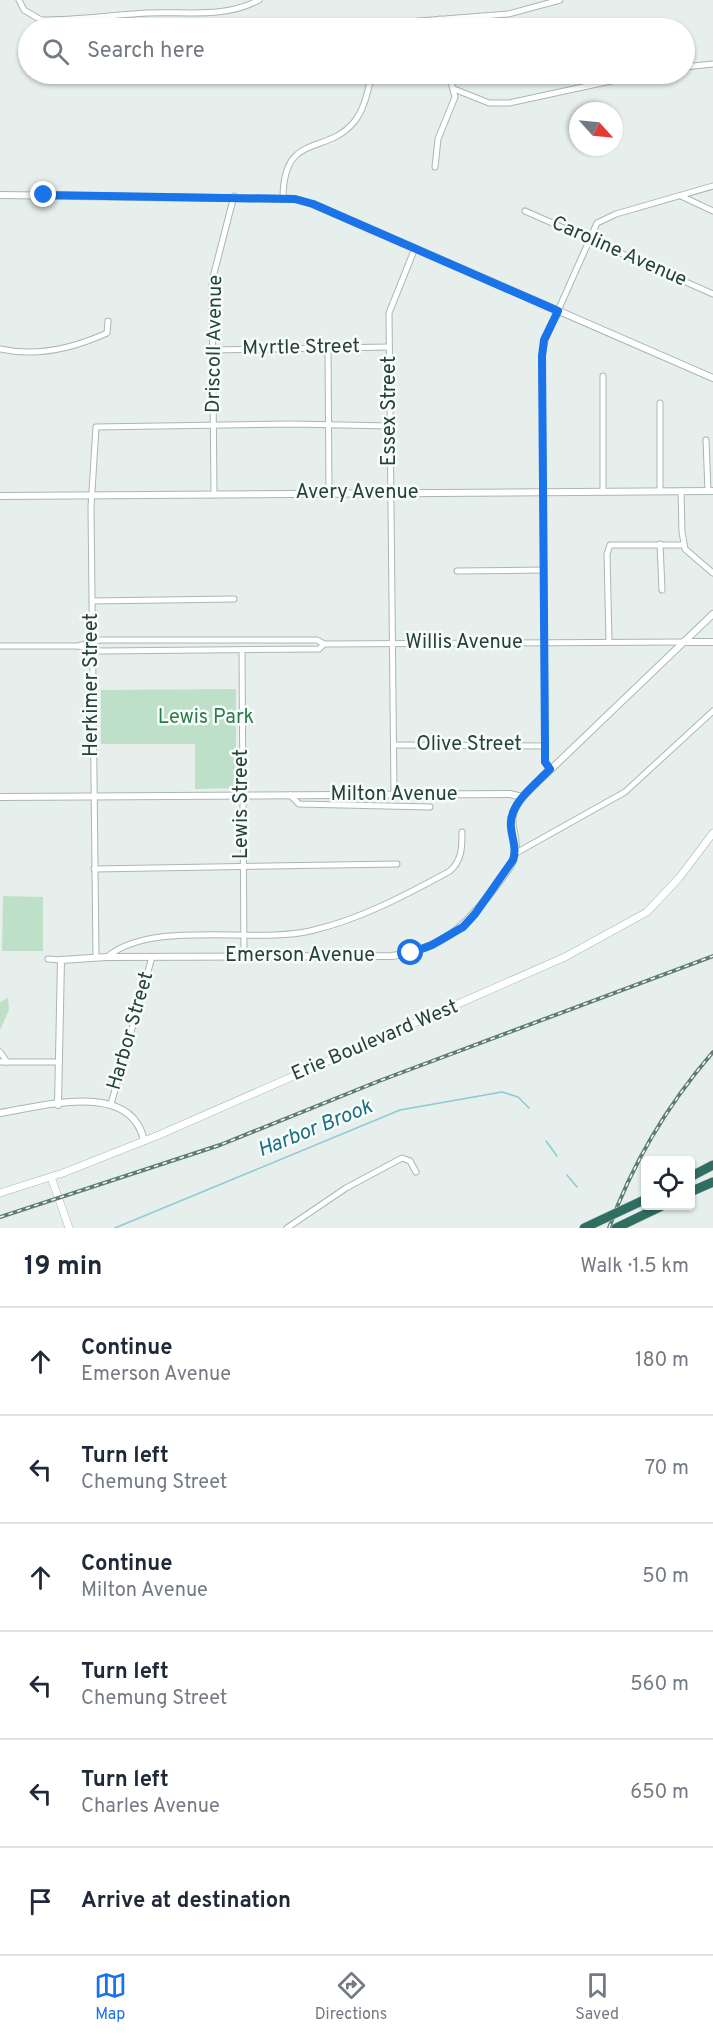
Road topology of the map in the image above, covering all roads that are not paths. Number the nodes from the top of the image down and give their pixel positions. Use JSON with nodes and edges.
{"nodes":[{"id":1,"x":19,"y":0,"type":"edge"},
{"id":2,"x":259,"y":0,"type":"edge"},
{"id":3,"x":560,"y":0,"type":"edge"},
{"id":4,"x":37,"y":18,"type":"edge"},
{"id":5,"x":89,"y":18,"type":"edge"},
{"id":6,"x":454,"y":18,"type":"edge"},
{"id":7,"x":713,"y":64,"type":"edge"},
{"id":8,"x":695,"y":66,"type":"edge"},
{"id":9,"x":368,"y":84,"type":"edge"},
{"id":10,"x":452,"y":84,"type":"edge"},
{"id":11,"x":597,"y":84,"type":"edge"},
{"id":12,"x":454,"y":89,"type":"junction"},
{"id":13,"x":435,"y":167,"type":"dead end"},
{"id":14,"x":713,"y":186,"type":"edge"},
{"id":15,"x":0,"y":195,"type":"edge"},
{"id":16,"x":234,"y":196,"type":"junction"},
{"id":17,"x":681,"y":196,"type":"junction"},
{"id":18,"x":282,"y":197,"type":"junction"},
{"id":19,"x":525,"y":211,"type":"dead end"},
{"id":20,"x":713,"y":211,"type":"edge"},
{"id":21,"x":589,"y":239,"type":"junction"},
{"id":22,"x":415,"y":248,"type":"junction"},
{"id":23,"x":713,"y":294,"type":"edge"},
{"id":24,"x":558,"y":311,"type":"junction"},
{"id":25,"x":108,"y":321,"type":"dead end"},
{"id":26,"x":328,"y":347,"type":"junction"},
{"id":27,"x":389,"y":347,"type":"junction"},
{"id":28,"x":0,"y":349,"type":"edge"},
{"id":29,"x":213,"y":350,"type":"junction"},
{"id":30,"x":603,"y":376,"type":"dead end"},
{"id":31,"x":713,"y":378,"type":"edge"},
{"id":32,"x":660,"y":403,"type":"dead end"},
{"id":33,"x":329,"y":424,"type":"junction"},
{"id":34,"x":214,"y":425,"type":"junction"},
{"id":35,"x":390,"y":426,"type":"junction"},
{"id":36,"x":706,"y":440,"type":"dead end"},
{"id":37,"x":660,"y":491,"type":"junction"},
{"id":38,"x":681,"y":491,"type":"junction"},
{"id":39,"x":711,"y":491,"type":"edge"},
{"id":40,"x":543,"y":492,"type":"junction"},
{"id":41,"x":603,"y":492,"type":"junction"},
{"id":42,"x":390,"y":493,"type":"junction"},
{"id":43,"x":329,"y":494,"type":"junction"},
{"id":44,"x":93,"y":495,"type":"junction"},
{"id":45,"x":214,"y":495,"type":"junction"},
{"id":46,"x":0,"y":496,"type":"edge"},
{"id":47,"x":660,"y":544,"type":"junction"},
{"id":48,"x":684,"y":545,"type":"junction"},
{"id":49,"x":457,"y":570,"type":"dead end"},
{"id":50,"x":543,"y":570,"type":"junction"},
{"id":51,"x":713,"y":573,"type":"edge"},
{"id":52,"x":662,"y":590,"type":"dead end"},
{"id":53,"x":234,"y":599,"type":"dead end"},
{"id":54,"x":92,"y":601,"type":"junction"},
{"id":55,"x":713,"y":614,"type":"edge"},
{"id":56,"x":92,"y":641,"type":"junction"},
{"id":57,"x":609,"y":642,"type":"junction"},
{"id":58,"x":684,"y":642,"type":"junction"},
{"id":59,"x":713,"y":642,"type":"edge"},
{"id":60,"x":544,"y":643,"type":"junction"},
{"id":61,"x":324,"y":644,"type":"junction"},
{"id":62,"x":393,"y":644,"type":"junction"},
{"id":63,"x":0,"y":646,"type":"edge"},
{"id":64,"x":78,"y":646,"type":"junction"},
{"id":65,"x":92,"y":650,"type":"junction"},
{"id":66,"x":242,"y":650,"type":"junction"},
{"id":67,"x":713,"y":711,"type":"edge"},
{"id":68,"x":394,"y":745,"type":"junction"},
{"id":69,"x":545,"y":746,"type":"junction"},
{"id":70,"x":550,"y":769,"type":"junction"},
{"id":71,"x":394,"y":794,"type":"junction"},
{"id":72,"x":243,"y":795,"type":"junction"},
{"id":73,"x":290,"y":795,"type":"junction"},
{"id":74,"x":92,"y":796,"type":"junction"},
{"id":75,"x":0,"y":797,"type":"edge"},
{"id":76,"x":522,"y":797,"type":"junction"},
{"id":77,"x":430,"y":807,"type":"dead end"},
{"id":78,"x":462,"y":832,"type":"dead end"},
{"id":79,"x":713,"y":833,"type":"edge"},
{"id":80,"x":516,"y":853,"type":"junction"},
{"id":81,"x":397,"y":864,"type":"dead end"},
{"id":82,"x":242,"y":868,"type":"junction"},
{"id":83,"x":94,"y":869,"type":"junction"},
{"id":84,"x":243,"y":935,"type":"junction"},
{"id":85,"x":96,"y":957,"type":"junction"},
{"id":86,"x":107,"y":957,"type":"junction"},
{"id":87,"x":152,"y":957,"type":"junction"},
{"id":88,"x":244,"y":957,"type":"junction"},
{"id":89,"x":48,"y":959,"type":"dead end"},
{"id":90,"x":61,"y":960,"type":"junction"},
{"id":91,"x":0,"y":1052,"type":"edge"},
{"id":92,"x":0,"y":1062,"type":"edge"},
{"id":93,"x":7,"y":1062,"type":"junction"},
{"id":94,"x":59,"y":1062,"type":"junction"},
{"id":95,"x":111,"y":1104,"type":"junction"},
{"id":96,"x":58,"y":1105,"type":"junction"},
{"id":97,"x":0,"y":1113,"type":"edge"},
{"id":98,"x":144,"y":1141,"type":"junction"},
{"id":99,"x":713,"y":1165,"type":"edge"},
{"id":100,"x":417,"y":1172,"type":"dead end"},
{"id":101,"x":695,"y":1174,"type":"edge"},
{"id":102,"x":51,"y":1177,"type":"junction"},
{"id":103,"x":713,"y":1182,"type":"edge"},
{"id":104,"x":695,"y":1190,"type":"edge"},
{"id":105,"x":0,"y":1193,"type":"edge"},
{"id":106,"x":641,"y":1201,"type":"edge"},
{"id":107,"x":653,"y":1210,"type":"edge"},
{"id":108,"x":69,"y":1228,"type":"edge"},
{"id":109,"x":287,"y":1228,"type":"edge"},
{"id":110,"x":584,"y":1228,"type":"edge"},
{"id":111,"x":616,"y":1228,"type":"edge"}],
"edges":[{"from":1,"to":4,"type":"street"},
{"from":2,"to":5,"type":"street"},
{"from":3,"to":6,"type":"street"},
{"from":7,"to":8,"type":"street"},
{"from":9,"to":18,"type":"street"},
{"from":10,"to":12,"type":"street"},
{"from":11,"to":12,"type":"street"},
{"from":12,"to":13,"type":"street"},
{"from":14,"to":17,"type":"street"},
{"from":15,"to":16,"type":"street"},
{"from":16,"to":18,"type":"street"},
{"from":16,"to":29,"type":"street","name":"Driscoll Avenue"},
{"from":17,"to":20,"type":"street"},
{"from":17,"to":21,"type":"street"},
{"from":18,"to":22,"type":"street"},
{"from":19,"to":21,"type":"street","name":"Caroline Avenue"},
{"from":21,"to":23,"type":"street","name":"Caroline Avenue"},
{"from":21,"to":24,"type":"street"},
{"from":22,"to":24,"type":"street"},
{"from":22,"to":27,"type":"street","name":"Essex Street"},
{"from":24,"to":31,"type":"street"},
{"from":24,"to":40,"type":"street"},
{"from":25,"to":28,"type":"street"},
{"from":26,"to":27,"type":"street","name":"Myrtle Street"},
{"from":26,"to":29,"type":"street","name":"Myrtle Street"},
{"from":26,"to":33,"type":"street"},
{"from":27,"to":35,"type":"street","name":"Essex Street"},
{"from":29,"to":34,"type":"street","name":"Driscoll Avenue"},
{"from":30,"to":41,"type":"street"},
{"from":32,"to":37,"type":"street"},
{"from":33,"to":34,"type":"street"},
{"from":33,"to":35,"type":"street"},
{"from":33,"to":43,"type":"street"},
{"from":34,"to":44,"type":"street","name":"Herkimer Street"},
{"from":34,"to":45,"type":"street","name":"Driscoll Avenue"},
{"from":35,"to":42,"type":"street","name":"Essex Street"},
{"from":36,"to":39,"type":"street"},
{"from":37,"to":38,"type":"street","name":"Avery Avenue"},
{"from":37,"to":41,"type":"street","name":"Avery Avenue"},
{"from":38,"to":39,"type":"street","name":"Avery Avenue"},
{"from":38,"to":48,"type":"street"},
{"from":40,"to":41,"type":"street","name":"Avery Avenue"},
{"from":40,"to":42,"type":"street","name":"Avery Avenue"},
{"from":40,"to":50,"type":"street"},
{"from":42,"to":43,"type":"street","name":"Avery Avenue"},
{"from":42,"to":62,"type":"street","name":"Essex Street"},
{"from":43,"to":45,"type":"street","name":"Avery Avenue"},
{"from":44,"to":45,"type":"street","name":"Avery Avenue"},
{"from":44,"to":46,"type":"street","name":"Avery Avenue"},
{"from":44,"to":54,"type":"street","name":"Herkimer Street"},
{"from":47,"to":48,"type":"street"},
{"from":47,"to":52,"type":"street"},
{"from":47,"to":57,"type":"street"},
{"from":48,"to":51,"type":"street"},
{"from":49,"to":50,"type":"street"},
{"from":50,"to":60,"type":"street"},
{"from":53,"to":54,"type":"street"},
{"from":54,"to":56,"type":"street","name":"Herkimer Street"},
{"from":55,"to":58,"type":"street"},
{"from":56,"to":61,"type":"street","name":"Willis Avenue"},
{"from":56,"to":64,"type":"street","name":"Willis Avenue"},
{"from":56,"to":65,"type":"street","name":"Herkimer Street"},
{"from":57,"to":58,"type":"street","name":"Willis Avenue"},
{"from":57,"to":60,"type":"street","name":"Willis Avenue"},
{"from":58,"to":59,"type":"street","name":"Willis Avenue"},
{"from":58,"to":70,"type":"street"},
{"from":60,"to":62,"type":"street","name":"Willis Avenue"},
{"from":60,"to":69,"type":"street"},
{"from":61,"to":62,"type":"street","name":"Willis Avenue"},
{"from":61,"to":66,"type":"street","name":"Willis Avenue"},
{"from":62,"to":68,"type":"street","name":"Essex Street"},
{"from":63,"to":64,"type":"street","name":"Willis Avenue"},
{"from":64,"to":65,"type":"street","name":"Willis Avenue"},
{"from":65,"to":66,"type":"street","name":"Willis Avenue"},
{"from":65,"to":74,"type":"street","name":"Herkimer Street"},
{"from":66,"to":72,"type":"street","name":"Lewis Street"},
{"from":67,"to":80,"type":"street"},
{"from":68,"to":69,"type":"street","name":"Olive Street"},
{"from":68,"to":71,"type":"street","name":"Essex Street"},
{"from":69,"to":70,"type":"street"},
{"from":70,"to":76,"type":"street"},
{"from":71,"to":73,"type":"street","name":"Milton Avenue"},
{"from":71,"to":76,"type":"street","name":"Milton Avenue"},
{"from":72,"to":73,"type":"street","name":"Milton Avenue"},
{"from":72,"to":74,"type":"street","name":"Milton Avenue"},
{"from":72,"to":82,"type":"street","name":"Lewis Street"},
{"from":73,"to":77,"type":"street"},
{"from":74,"to":75,"type":"street","name":"Milton Avenue"},
{"from":74,"to":83,"type":"street","name":"Herkimer Street"},
{"from":76,"to":80,"type":"street"},
{"from":78,"to":84,"type":"street"},
{"from":79,"to":98,"type":"main road","name":"Erie Boulevard West"},
{"from":80,"to":88,"type":"street","name":"Emerson Avenue"},
{"from":81,"to":82,"type":"street"},
{"from":82,"to":83,"type":"street"},
{"from":82,"to":84,"type":"street","name":"Lewis Street"},
{"from":83,"to":85,"type":"street","name":"Herkimer Street"},
{"from":84,"to":86,"type":"street"},
{"from":84,"to":88,"type":"street","name":"Lewis Street"},
{"from":85,"to":86,"type":"street","name":"Emerson Avenue"},
{"from":85,"to":90,"type":"street","name":"Emerson Avenue"},
{"from":86,"to":87,"type":"street","name":"Emerson Avenue"},
{"from":87,"to":88,"type":"street","name":"Emerson Avenue"},
{"from":87,"to":95,"type":"street","name":"Harbor Street"},
{"from":89,"to":90,"type":"street","name":"Emerson Avenue"},
{"from":90,"to":94,"type":"street"},
{"from":91,"to":93,"type":"street"},
{"from":92,"to":93,"type":"street"},
{"from":93,"to":94,"type":"street"},
{"from":94,"to":96,"type":"street"},
{"from":95,"to":96,"type":"street"},
{"from":95,"to":98,"type":"street"},
{"from":96,"to":97,"type":"street"},
{"from":98,"to":102,"type":"main road","name":"Erie Boulevard West"},
{"from":99,"to":101,"type":"highway"},
{"from":100,"to":109,"type":"street"},
{"from":102,"to":105,"type":"main road","name":"Erie Boulevard West"},
{"from":102,"to":108,"type":"main road"},
{"from":103,"to":104,"type":"highway"},
{"from":106,"to":110,"type":"highway","bridge":true},
{"from":107,"to":111,"type":"highway"}]}
